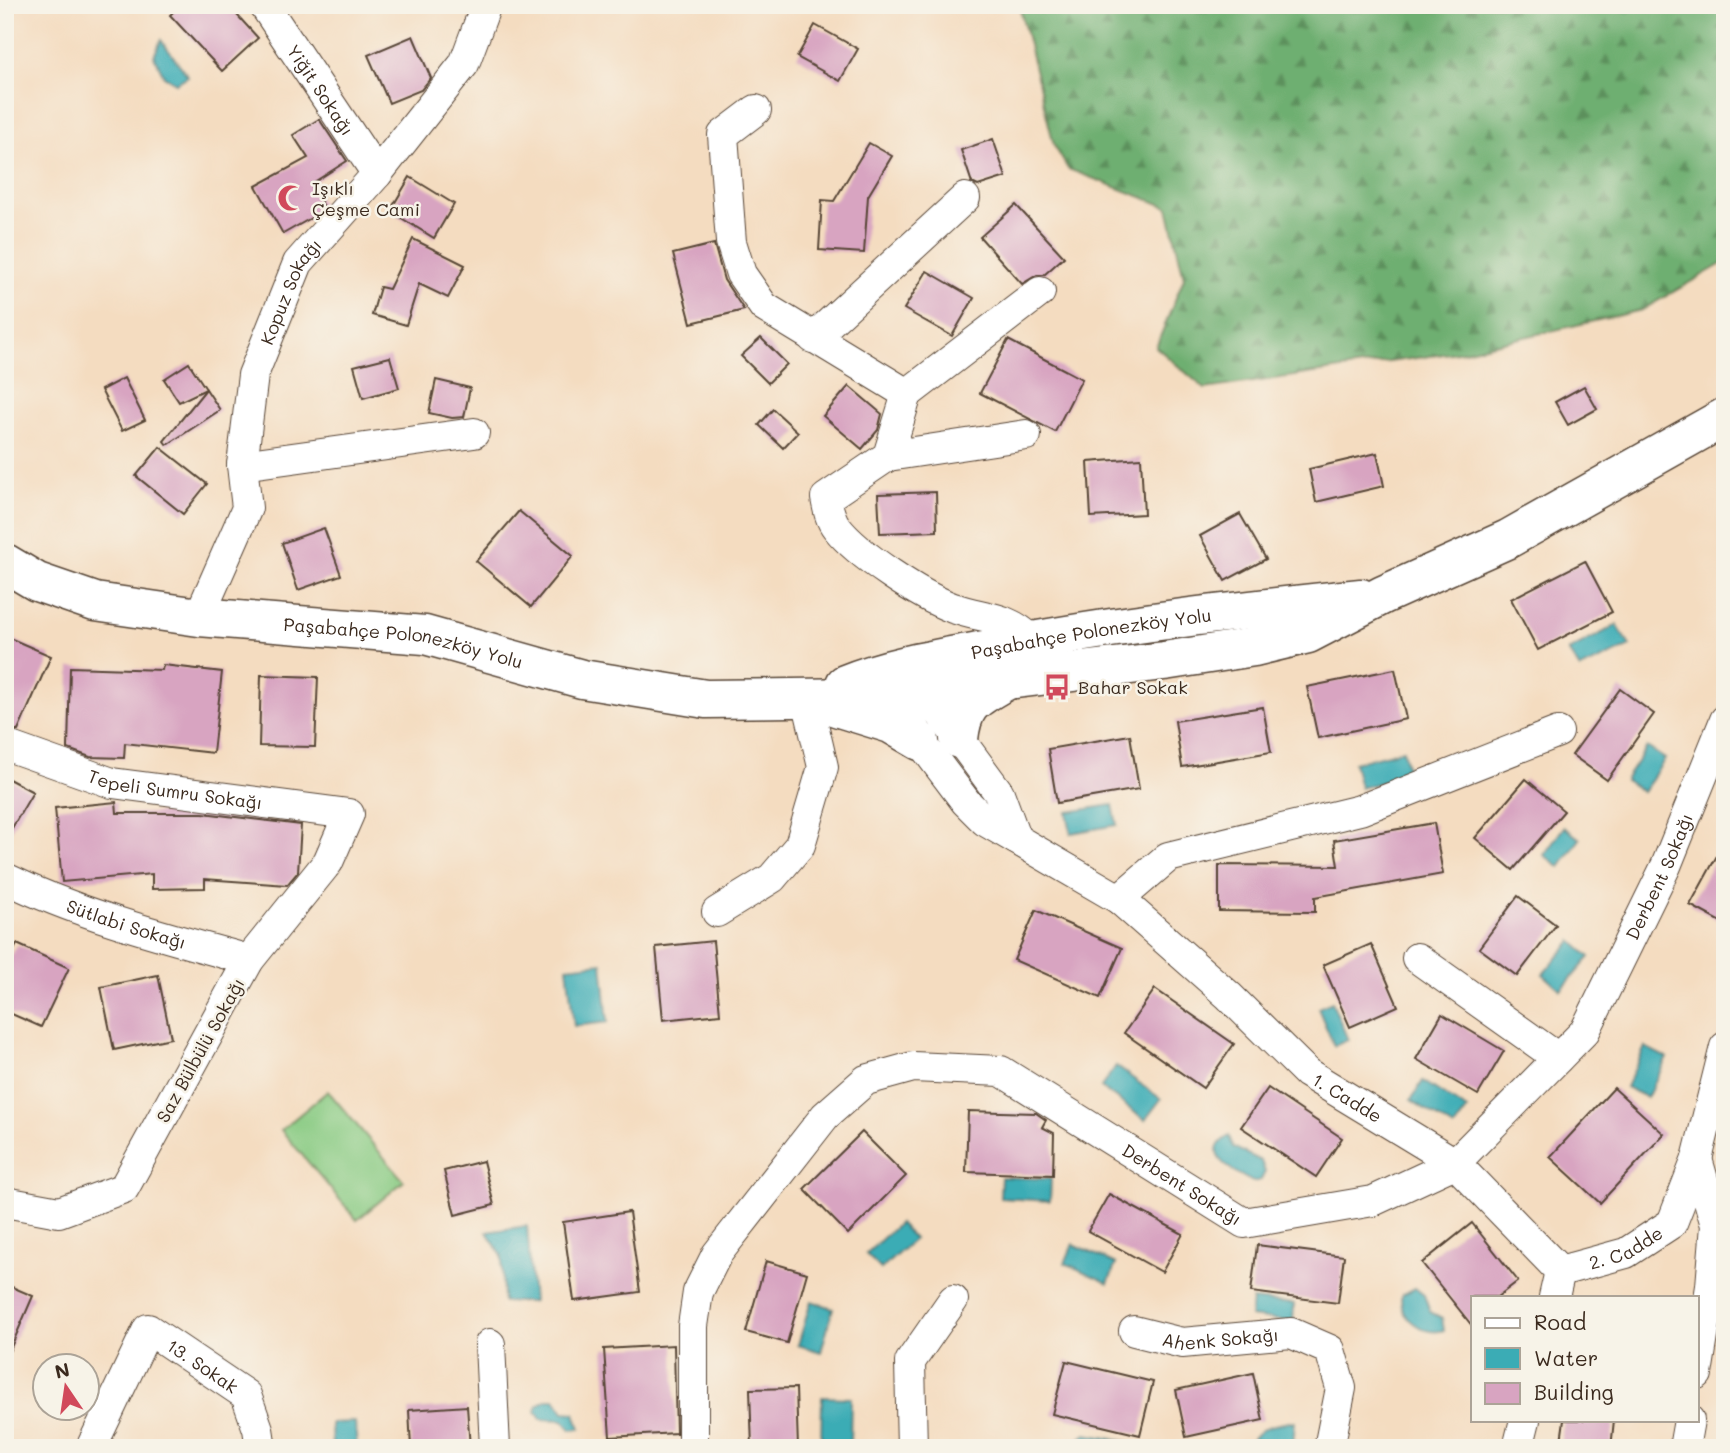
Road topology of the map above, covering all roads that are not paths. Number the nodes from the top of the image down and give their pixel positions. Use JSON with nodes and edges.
{"nodes":[{"id":1,"x":264,"y":5,"type":"edge"},
{"id":2,"x":486,"y":5,"type":"edge"},
{"id":3,"x":756,"y":110,"type":"dead end"},
{"id":4,"x":377,"y":174,"type":"junction"},
{"id":5,"x":965,"y":198,"type":"dead end"},
{"id":6,"x":1040,"y":292,"type":"dead end"},
{"id":7,"x":813,"y":338,"type":"junction"},
{"id":8,"x":906,"y":394,"type":"junction"},
{"id":9,"x":1725,"y":417,"type":"edge"},
{"id":10,"x":474,"y":433,"type":"dead end"},
{"id":11,"x":1026,"y":435,"type":"dead end"},
{"id":12,"x":888,"y":456,"type":"junction"},
{"id":13,"x":242,"y":464,"type":"junction"},
{"id":14,"x":5,"y":563,"type":"edge"},
{"id":15,"x":1383,"y":595,"type":"junction"},
{"id":16,"x":199,"y":617,"type":"junction"},
{"id":17,"x":1131,"y":624,"type":"junction"},
{"id":18,"x":1032,"y":640,"type":"junction"},
{"id":19,"x":1006,"y":681,"type":"junction"},
{"id":20,"x":912,"y":683,"type":"junction"},
{"id":21,"x":807,"y":699,"type":"junction"},
{"id":22,"x":1725,"y":720,"type":"edge"},
{"id":23,"x":1558,"y":732,"type":"dead end"},
{"id":24,"x":960,"y":739,"type":"junction"},
{"id":25,"x":920,"y":741,"type":"junction"},
{"id":26,"x":5,"y":745,"type":"edge"},
{"id":27,"x":349,"y":814,"type":"joint"},
{"id":28,"x":1016,"y":839,"type":"junction"},
{"id":29,"x":5,"y":878,"type":"edge"},
{"id":30,"x":1119,"y":899,"type":"junction"},
{"id":31,"x":717,"y":912,"type":"dead end"},
{"id":32,"x":1417,"y":958,"type":"dead end"},
{"id":33,"x":249,"y":960,"type":"junction"},
{"id":34,"x":1725,"y":1047,"type":"edge"},
{"id":35,"x":1559,"y":1058,"type":"junction"},
{"id":36,"x":1697,"y":1159,"type":"junction"},
{"id":37,"x":1455,"y":1163,"type":"junction"},
{"id":38,"x":5,"y":1202,"type":"edge"},
{"id":39,"x":1557,"y":1284,"type":"edge"},
{"id":40,"x":953,"y":1300,"type":"dead end"},
{"id":41,"x":1133,"y":1331,"type":"dead end"},
{"id":42,"x":490,"y":1345,"type":"dead end"},
{"id":43,"x":1698,"y":1368,"type":"edge"},
{"id":44,"x":1524,"y":1422,"type":"edge"},
{"id":45,"x":1689,"y":1422,"type":"edge"},
{"id":46,"x":91,"y":1448,"type":"edge"},
{"id":47,"x":261,"y":1448,"type":"edge"},
{"id":48,"x":495,"y":1448,"type":"edge"},
{"id":49,"x":693,"y":1448,"type":"edge"},
{"id":50,"x":912,"y":1448,"type":"edge"},
{"id":51,"x":1329,"y":1448,"type":"edge"},
{"id":52,"x":1518,"y":1448,"type":"edge"},
{"id":53,"x":1684,"y":1448,"type":"edge"}],
"edges":[{"from":1,"to":4,"type":"street","name":"Yiğit Sokağı"},
{"from":2,"to":4,"type":"street","name":"Kopuz Sokağı"},
{"from":3,"to":7,"type":"street"},
{"from":4,"to":13,"type":"street","name":"Kopuz Sokağı"},
{"from":5,"to":7,"type":"street"},
{"from":6,"to":8,"type":"street"},
{"from":7,"to":8,"type":"street"},
{"from":8,"to":12,"type":"street"},
{"from":9,"to":15,"type":"main road","name":"Paşabahçe Polonezköy Yolu"},
{"from":10,"to":13,"type":"street"},
{"from":11,"to":12,"type":"street"},
{"from":12,"to":18,"type":"street"},
{"from":13,"to":16,"type":"street","name":"Kopuz Sokağı"},
{"from":14,"to":16,"type":"main road","name":"Paşabahçe Polonezköy Yolu"},
{"from":15,"to":17,"type":"main road","name":"Paşabahçe Polonezköy Yolu"},
{"from":15,"to":19,"type":"main road","name":"Paşabahçe Polonezköy Yolu"},
{"from":16,"to":21,"type":"main road","name":"Paşabahçe Polonezköy Yolu"},
{"from":17,"to":18,"type":"main road","name":"Paşabahçe Polonezköy Yolu"},
{"from":17,"to":20,"type":"main road"},
{"from":18,"to":20,"type":"main road","name":"Paşabahçe Polonezköy Yolu"},
{"from":19,"to":20,"type":"main road","name":"Paşabahçe Polonezköy Yolu"},
{"from":19,"to":24,"type":"main road"},
{"from":20,"to":21,"type":"main road","name":"Paşabahçe Polonezköy Yolu"},
{"from":20,"to":24,"type":"street"},
{"from":20,"to":25,"type":"street","name":"1. Cadde"},
{"from":21,"to":25,"type":"main road"},
{"from":21,"to":31,"type":"street"},
{"from":22,"to":35,"type":"street","name":"Derbent Sokağı"},
{"from":23,"to":30,"type":"street"},
{"from":24,"to":28,"type":"street"},
{"from":25,"to":28,"type":"street","name":"1. Cadde"},
{"from":26,"to":27,"type":"street","name":"Tepeli Sumru Sokağı"},
{"from":27,"to":33,"type":"street","name":"Saz Bülbülü Sokağı"},
{"from":28,"to":30,"type":"street","name":"1. Cadde"},
{"from":29,"to":33,"type":"street","name":"Sütlabi Sokağı"},
{"from":30,"to":37,"type":"street","name":"1. Cadde"},
{"from":32,"to":35,"type":"street"},
{"from":33,"to":38,"type":"street","name":"Saz Bülbülü Sokağı"},
{"from":34,"to":36,"type":"street","name":"2. Cadde"},
{"from":35,"to":37,"type":"street","name":"Derbent Sokağı"},
{"from":36,"to":39,"type":"street","name":"2. Cadde"},
{"from":36,"to":43,"type":"street"},
{"from":37,"to":39,"type":"street","name":"1. Cadde"},
{"from":37,"to":49,"type":"street","name":"Derbent Sokağı"},
{"from":40,"to":50,"type":"street"},
{"from":41,"to":51,"type":"street","name":"Ahenk Sokağı"},
{"from":42,"to":48,"type":"street"},
{"from":44,"to":52,"type":"street"},
{"from":45,"to":53,"type":"street"},
{"from":46,"to":47,"type":"street","name":"13. Sokak"}]}
